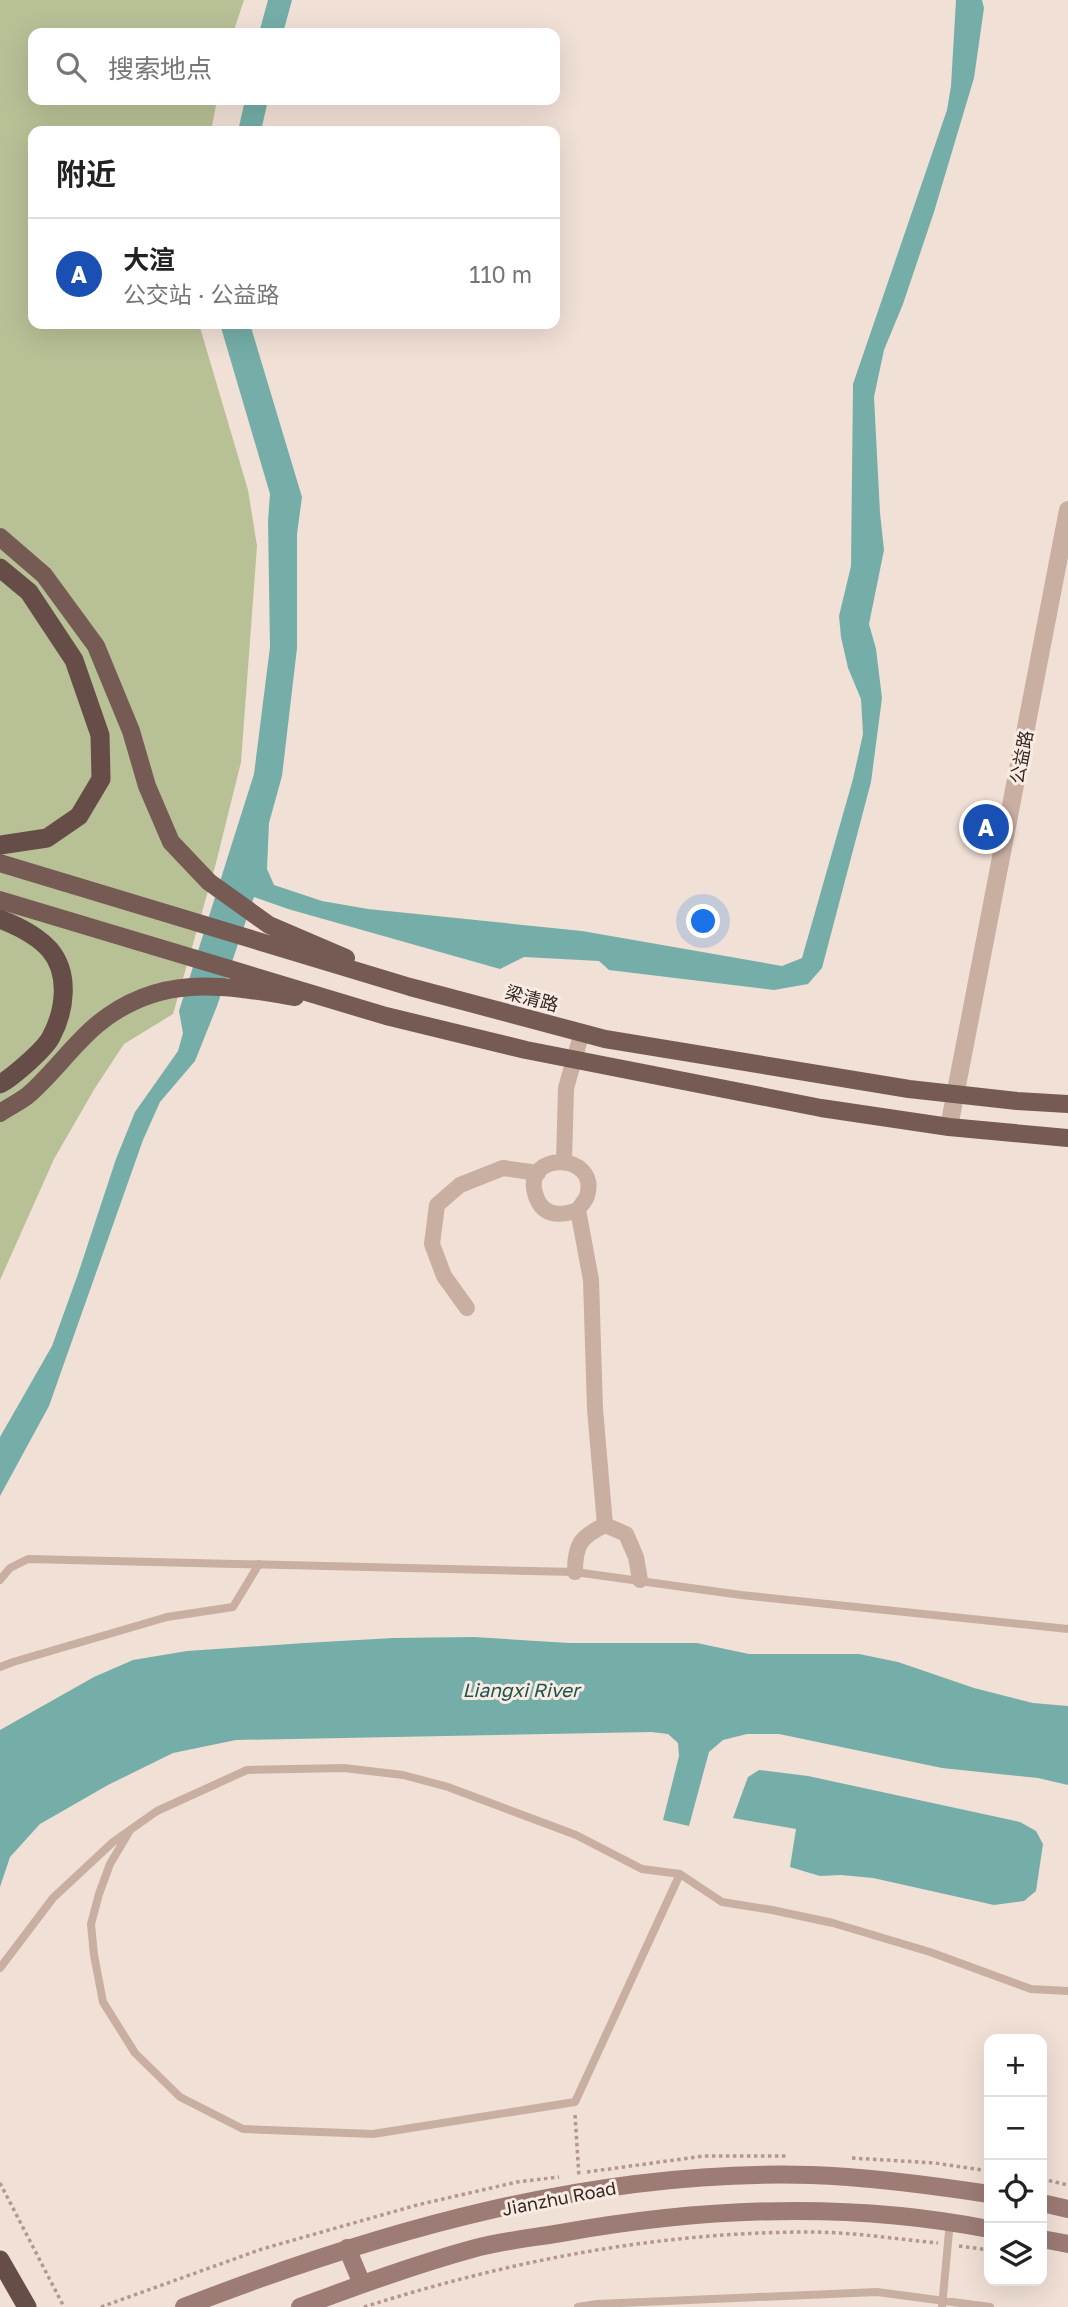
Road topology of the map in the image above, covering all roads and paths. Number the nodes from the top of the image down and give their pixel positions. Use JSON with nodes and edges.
{"nodes":[{"id":1,"x":1068,"y":510,"type":"edge"},
{"id":2,"x":0,"y":537,"type":"edge"},
{"id":3,"x":0,"y":568,"type":"edge"},
{"id":4,"x":0,"y":845,"type":"edge"},
{"id":5,"x":0,"y":863,"type":"edge"},
{"id":6,"x":0,"y":900,"type":"edge"},
{"id":7,"x":0,"y":919,"type":"edge"},
{"id":8,"x":410,"y":987,"type":"junction"},
{"id":9,"x":365,"y":1010,"type":"junction"},
{"id":10,"x":582,"y":1032,"type":"junction"},
{"id":11,"x":575,"y":1060,"type":"junction"},
{"id":12,"x":0,"y":1084,"type":"edge"},
{"id":13,"x":956,"y":1094,"type":"junction"},
{"id":14,"x":1068,"y":1104,"type":"edge"},
{"id":15,"x":0,"y":1113,"type":"edge"},
{"id":16,"x":949,"y":1128,"type":"junction"},
{"id":17,"x":1068,"y":1138,"type":"edge"},
{"id":18,"x":564,"y":1161,"type":"junction"},
{"id":19,"x":538,"y":1173,"type":"junction"},
{"id":20,"x":578,"y":1210,"type":"junction"},
{"id":21,"x":467,"y":1308,"type":"dead end"},
{"id":22,"x":605,"y":1525,"type":"junction"},
{"id":23,"x":259,"y":1564,"type":"junction"},
{"id":24,"x":575,"y":1572,"type":"junction"},
{"id":25,"x":0,"y":1580,"type":"edge"},
{"id":26,"x":640,"y":1580,"type":"junction"},
{"id":27,"x":1068,"y":1629,"type":"edge"},
{"id":28,"x":0,"y":1668,"type":"edge"},
{"id":29,"x":130,"y":1830,"type":"junction"},
{"id":30,"x":680,"y":1874,"type":"junction"},
{"id":31,"x":0,"y":1968,"type":"edge"},
{"id":32,"x":1068,"y":1991,"type":"edge"},
{"id":33,"x":575,"y":2102,"type":"junction"},
{"id":34,"x":1047,"y":2180,"type":"edge"},
{"id":35,"x":0,"y":2183,"type":"edge"},
{"id":36,"x":1068,"y":2185,"type":"edge"},
{"id":37,"x":580,"y":2191,"type":"junction"},
{"id":38,"x":984,"y":2193,"type":"edge"},
{"id":39,"x":1047,"y":2204,"type":"edge"},
{"id":40,"x":1068,"y":2209,"type":"edge"},
{"id":41,"x":950,"y":2221,"type":"junction"},
{"id":42,"x":984,"y":2228,"type":"edge"},
{"id":43,"x":1047,"y":2240,"type":"edge"},
{"id":44,"x":947,"y":2244,"type":"junction"},
{"id":45,"x":1068,"y":2244,"type":"edge"},
{"id":46,"x":347,"y":2248,"type":"junction"},
{"id":47,"x":984,"y":2249,"type":"edge"},
{"id":48,"x":0,"y":2260,"type":"edge"},
{"id":49,"x":362,"y":2284,"type":"junction"},
{"id":50,"x":943,"y":2304,"type":"edge"},
{"id":51,"x":27,"y":2307,"type":"edge"},
{"id":52,"x":64,"y":2307,"type":"edge"},
{"id":53,"x":184,"y":2307,"type":"edge"},
{"id":54,"x":300,"y":2307,"type":"edge"},
{"id":55,"x":364,"y":2307,"type":"edge"},
{"id":56,"x":578,"y":2307,"type":"edge"},
{"id":57,"x":990,"y":2307,"type":"edge"}],
"edges":[{"from":1,"to":13,"type":"street","name":"公益路"},
{"from":2,"to":8,"type":"main road"},
{"from":3,"to":4,"type":"highway"},
{"from":5,"to":8,"type":"main road","name":"梁清路"},
{"from":6,"to":9,"type":"main road"},
{"from":7,"to":12,"type":"highway"},
{"from":8,"to":10,"type":"main road","name":"梁清路"},
{"from":9,"to":11,"type":"main road"},
{"from":9,"to":15,"type":"main road"},
{"from":10,"to":11,"type":"street"},
{"from":10,"to":13,"type":"main road","name":"梁清路"},
{"from":11,"to":16,"type":"main road"},
{"from":11,"to":18,"type":"street"},
{"from":13,"to":14,"type":"main road","name":"梁清路"},
{"from":13,"to":16,"type":"street","name":"公益路"},
{"from":16,"to":17,"type":"main road"},
{"from":18,"to":19,"type":"street"},
{"from":18,"to":20,"type":"street"},
{"from":19,"to":20,"type":"street"},
{"from":19,"to":21,"type":"street"},
{"from":20,"to":22,"type":"street"},
{"from":22,"to":24,"type":"street"},
{"from":22,"to":26,"type":"street"},
{"from":23,"to":24,"type":"lane"},
{"from":23,"to":25,"type":"lane"},
{"from":23,"to":28,"type":"lane"},
{"from":24,"to":26,"type":"lane"},
{"from":26,"to":27,"type":"lane"},
{"from":29,"to":30,"type":"lane"},
{"from":29,"to":31,"type":"lane"},
{"from":29,"to":33,"type":"lane"},
{"from":30,"to":32,"type":"lane"},
{"from":30,"to":33,"type":"lane"},
{"from":33,"to":37,"type":"path"},
{"from":34,"to":36,"type":"path"},
{"from":35,"to":52,"type":"path"},
{"from":37,"to":38,"type":"main road","name":"Jianzhu Road"},
{"from":37,"to":46,"type":"main road","name":"Jianzhu Road"},
{"from":39,"to":40,"type":"main road"},
{"from":41,"to":42,"type":"main road","name":"Jianzhu Road"},
{"from":41,"to":44,"type":"lane"},
{"from":41,"to":49,"type":"main road","name":"Jianzhu Road"},
{"from":43,"to":45,"type":"main road"},
{"from":44,"to":47,"type":"path"},
{"from":44,"to":50,"type":"lane"},
{"from":44,"to":55,"type":"path"},
{"from":46,"to":49,"type":"main road"},
{"from":46,"to":53,"type":"main road","name":"Jianzhu Road"},
{"from":48,"to":51,"type":"highway"},
{"from":49,"to":54,"type":"main road","name":"Jianzhu Road"},
{"from":50,"to":56,"type":"lane"},
{"from":50,"to":57,"type":"lane"}]}
